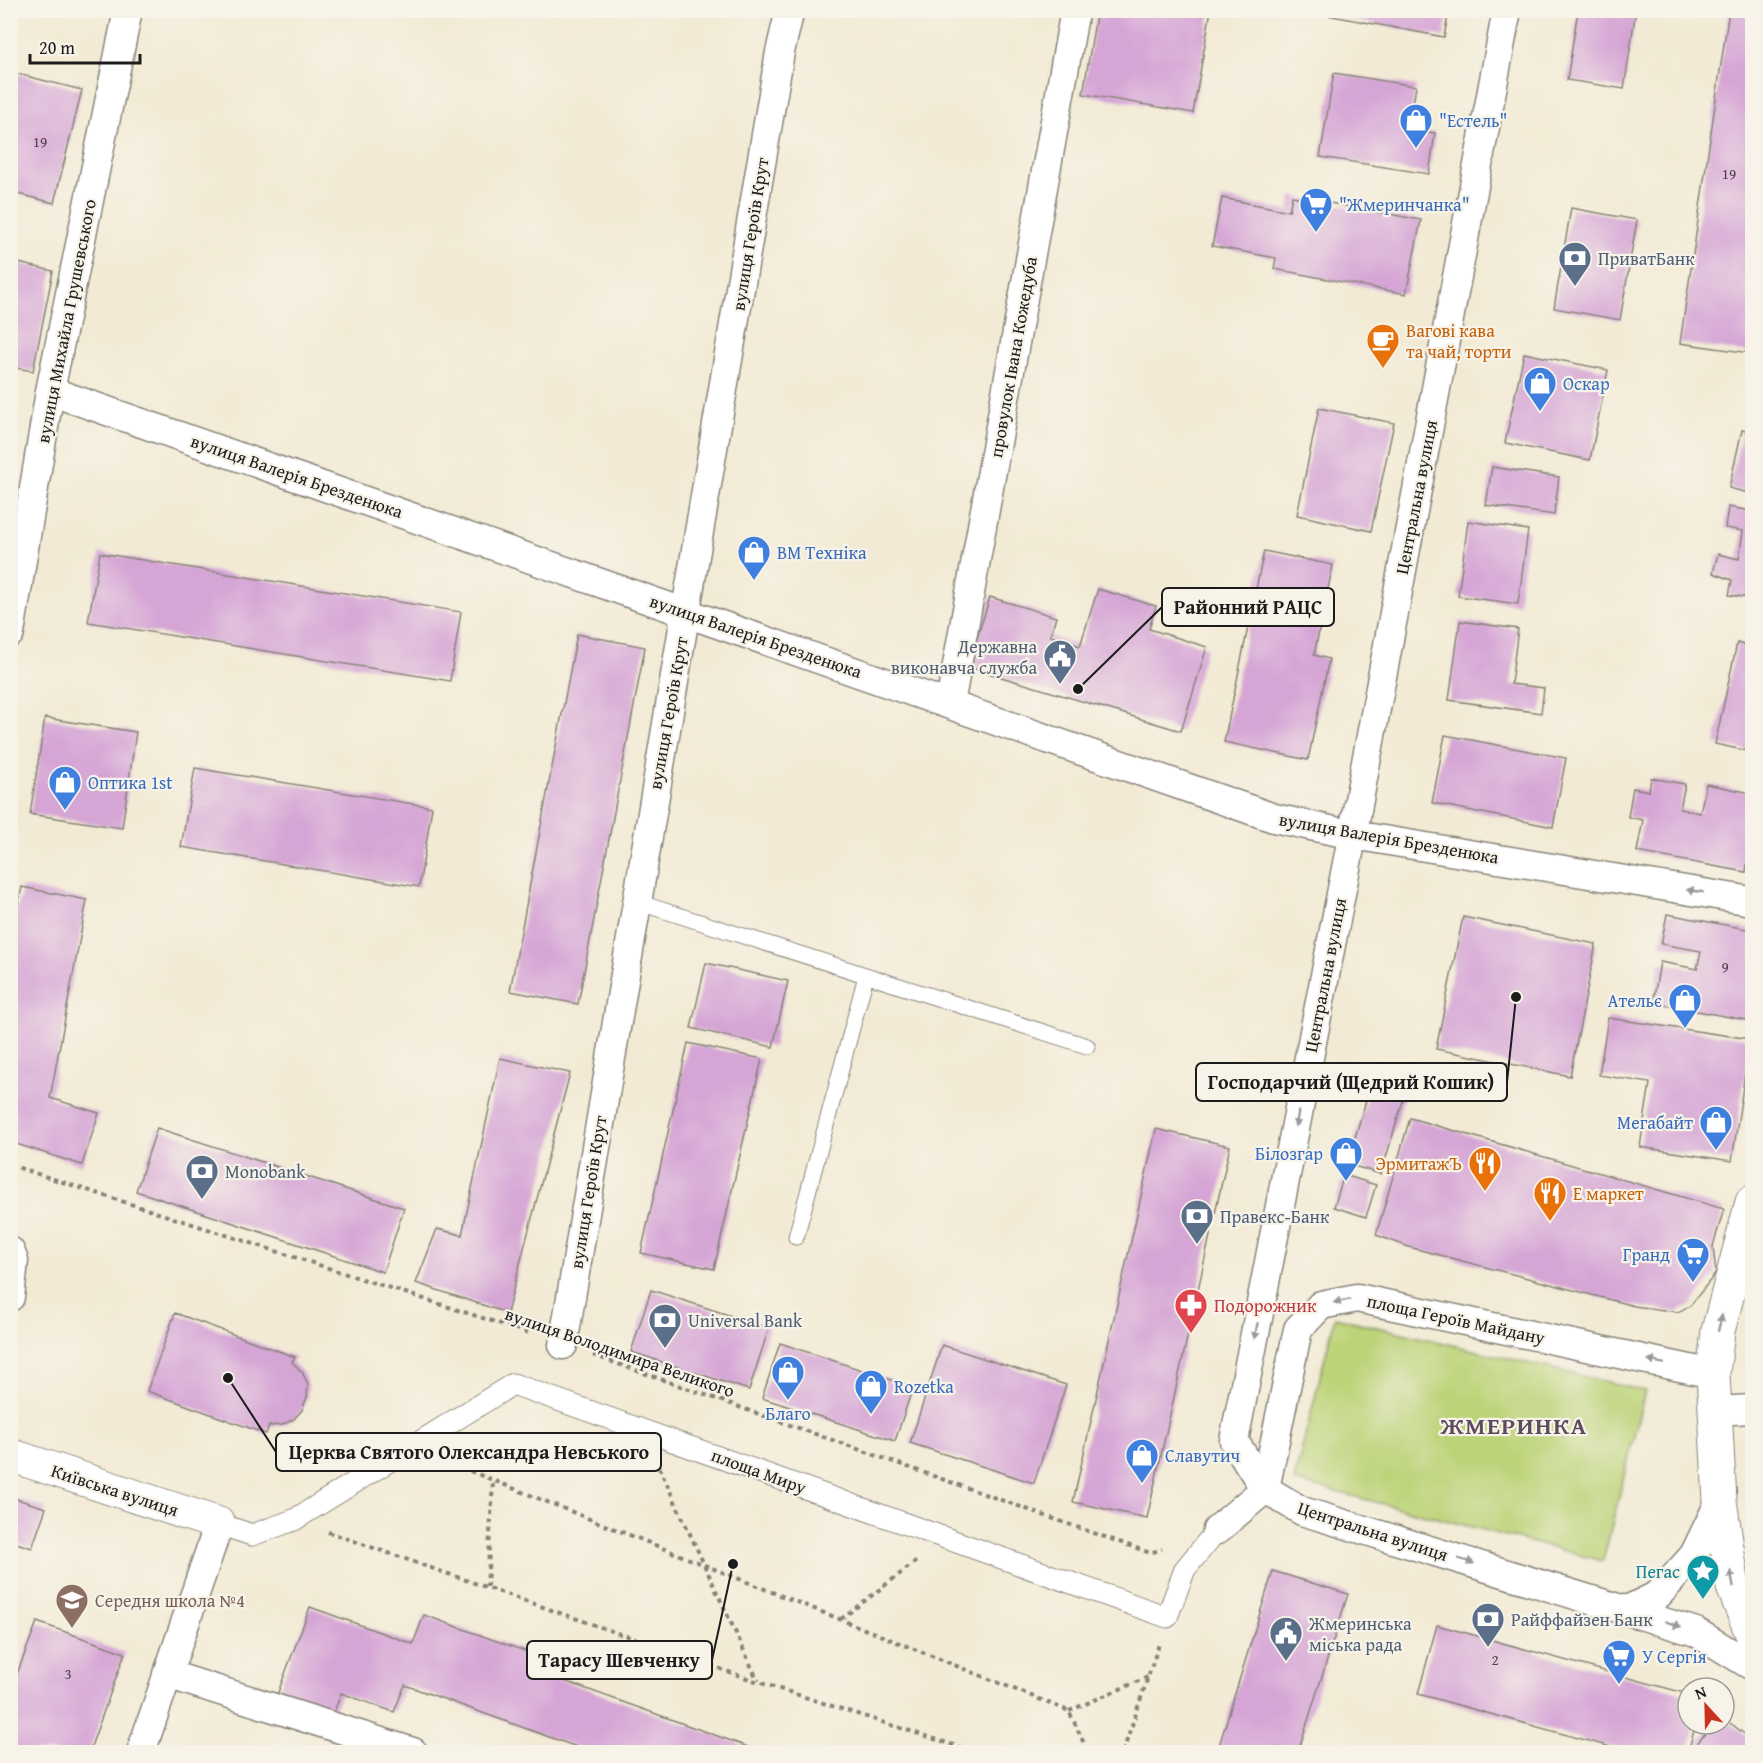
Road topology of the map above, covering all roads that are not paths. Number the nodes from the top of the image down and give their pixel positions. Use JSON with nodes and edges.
{"nodes":[{"id":1,"x":128,"y":10,"type":"edge"},
{"id":2,"x":790,"y":10,"type":"edge"},
{"id":3,"x":1075,"y":10,"type":"edge"},
{"id":4,"x":1507,"y":10,"type":"edge"},
{"id":5,"x":50,"y":391,"type":"junction"},
{"id":6,"x":18,"y":543,"type":"edge"},
{"id":7,"x":687,"y":611,"type":"junction"},
{"id":8,"x":10,"y":633,"type":"edge"},
{"id":9,"x":950,"y":704,"type":"junction"},
{"id":10,"x":1353,"y":835,"type":"junction"},
{"id":11,"x":634,"y":901,"type":"junction"},
{"id":12,"x":1752,"y":901,"type":"edge"},
{"id":13,"x":866,"y":976,"type":"junction"},
{"id":14,"x":1087,"y":1046,"type":"dead end"},
{"id":15,"x":1752,"y":1202,"type":"edge"},
{"id":16,"x":795,"y":1237,"type":"dead end"},
{"id":17,"x":10,"y":1251,"type":"edge"},
{"id":18,"x":10,"y":1296,"type":"edge"},
{"id":19,"x":563,"y":1345,"type":"road end"},
{"id":20,"x":1713,"y":1374,"type":"junction"},
{"id":21,"x":1752,"y":1409,"type":"edge"},
{"id":22,"x":1717,"y":1411,"type":"junction"},
{"id":23,"x":10,"y":1455,"type":"edge"},
{"id":24,"x":1264,"y":1489,"type":"junction"},
{"id":25,"x":1720,"y":1501,"type":"junction"},
{"id":26,"x":219,"y":1524,"type":"junction"},
{"id":27,"x":1217,"y":1530,"type":"joint"},
{"id":28,"x":1629,"y":1609,"type":"junction"},
{"id":29,"x":1752,"y":1634,"type":"edge"},
{"id":30,"x":1752,"y":1666,"type":"edge"},
{"id":31,"x":167,"y":1674,"type":"junction"},
{"id":32,"x":141,"y":1752,"type":"edge"},
{"id":33,"x":413,"y":1752,"type":"edge"}],
"edges":[{"from":1,"to":5,"type":"street","name":"вулиця Михайла Грушевського"},
{"from":2,"to":7,"type":"street","name":"вулиця Героїв Крут"},
{"from":3,"to":9,"type":"street","name":"провулок Івана Кожедуба"},
{"from":4,"to":10,"type":"street","name":"Центральна вулиця"},
{"from":5,"to":6,"type":"street","name":"вулиця Михайла Грушевського"},
{"from":5,"to":7,"type":"street","name":"вулиця Валерія Брезденюка"},
{"from":6,"to":8,"type":"street","name":"вулиця Михайла Грушевського"},
{"from":7,"to":9,"type":"street","name":"вулиця Валерія Брезденюка"},
{"from":7,"to":11,"type":"street","name":"вулиця Героїв Крут"},
{"from":9,"to":10,"type":"street","name":"вулиця Валерія Брезденюка"},
{"from":12,"to":10,"type":"street","name":"вулиця Валерія Брезденюка","one_way":true},
{"from":10,"to":24,"type":"street","name":"Центральна вулиця","one_way":true},
{"from":11,"to":13,"type":"lane"},
{"from":11,"to":19,"type":"street","name":"вулиця Героїв Крут"},
{"from":13,"to":14,"type":"lane"},
{"from":13,"to":16,"type":"lane"},
{"from":20,"to":15,"type":"street","one_way":true},
{"from":17,"to":18,"type":"street"},
{"from":20,"to":22,"type":"street"},
{"from":20,"to":24,"type":"street","name":"площа Героїв Майдану","one_way":true},
{"from":21,"to":22,"type":"street"},
{"from":22,"to":25,"type":"street"},
{"from":23,"to":26,"type":"street","name":"Київська вулиця"},
{"from":24,"to":27,"type":"street"},
{"from":24,"to":28,"type":"street","name":"Центральна вулиця","one_way":true},
{"from":25,"to":28,"type":"street"},
{"from":29,"to":25,"type":"street","one_way":true},
{"from":26,"to":27,"type":"street","name":"площа Миру"},
{"from":26,"to":31,"type":"street"},
{"from":28,"to":30,"type":"street","name":"Центральна вулиця","one_way":true},
{"from":31,"to":32,"type":"street"},
{"from":31,"to":33,"type":"street"}]}
